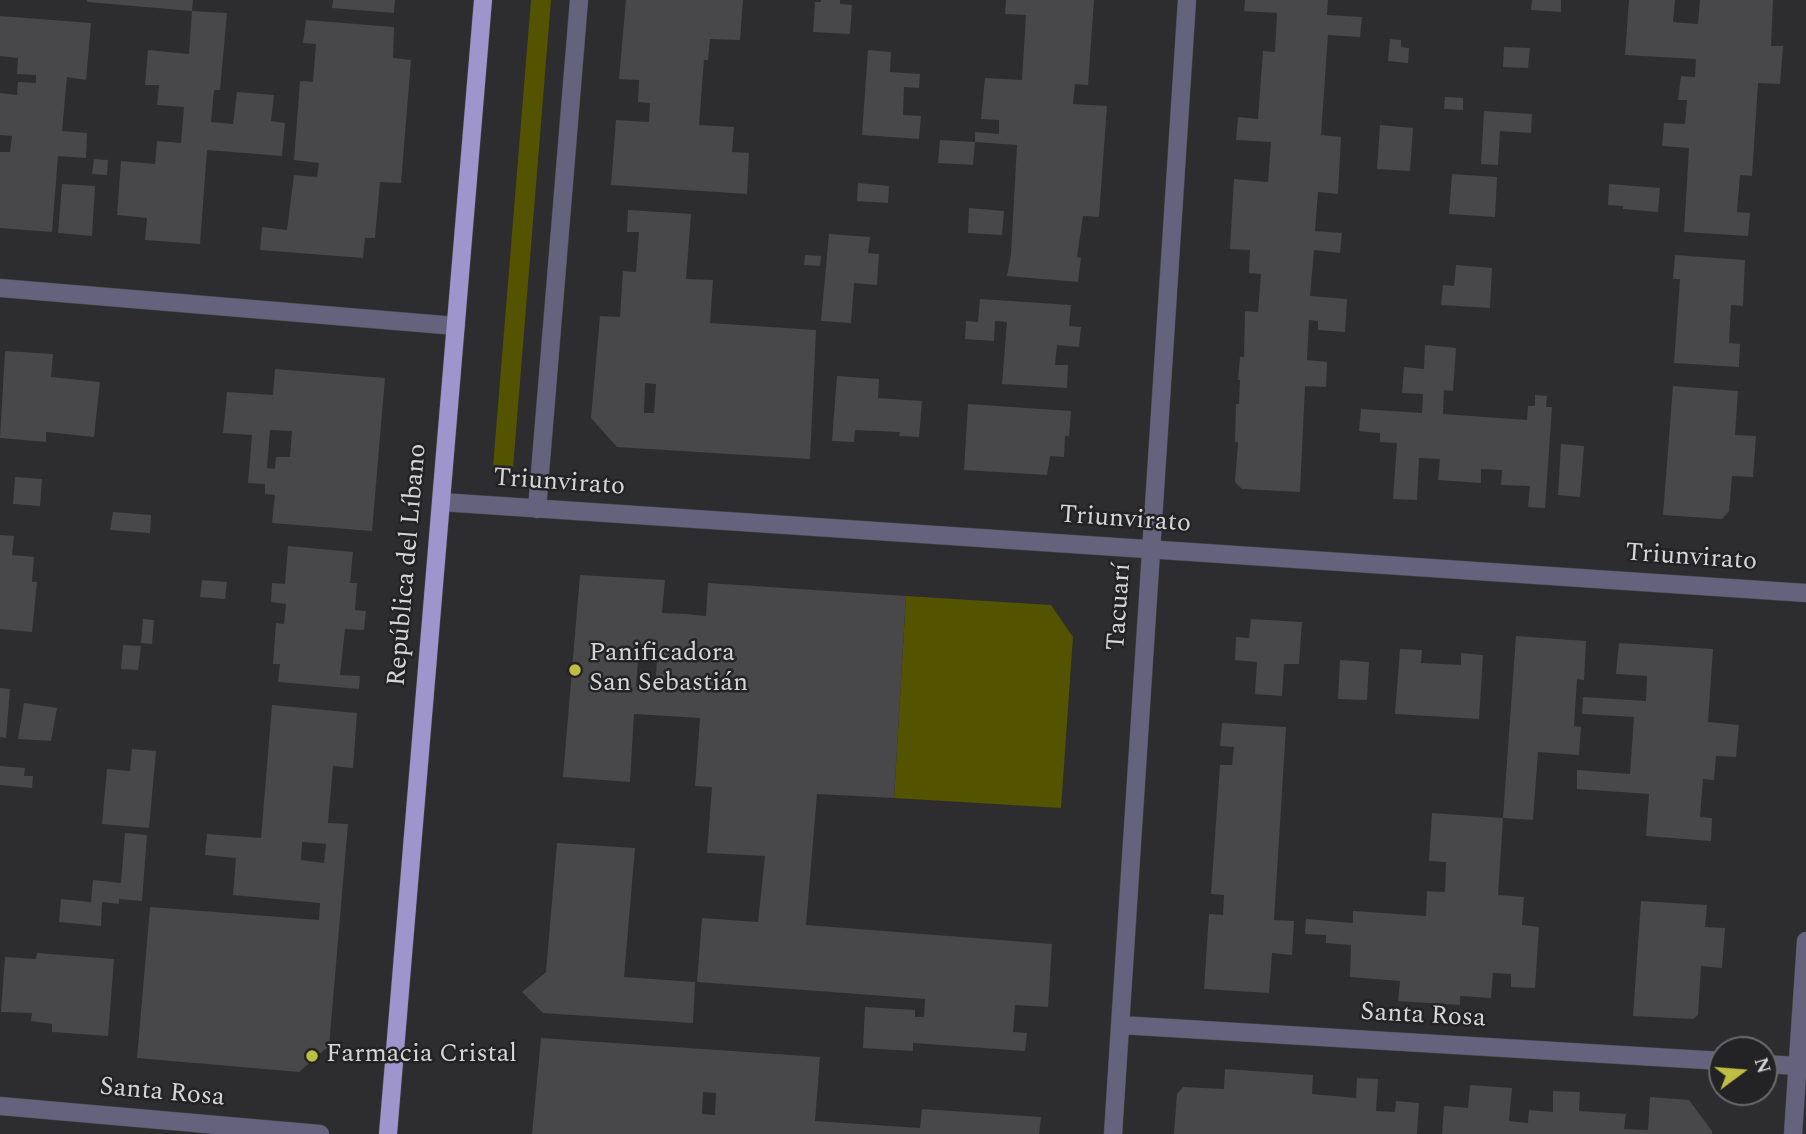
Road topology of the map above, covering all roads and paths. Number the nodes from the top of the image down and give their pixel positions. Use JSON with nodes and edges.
{"nodes":[{"id":1,"x":483,"y":0,"type":"edge"},
{"id":2,"x":579,"y":0,"type":"edge"},
{"id":3,"x":1186,"y":0,"type":"edge"},
{"id":4,"x":0,"y":288,"type":"edge"},
{"id":5,"x":456,"y":326,"type":"junction"},
{"id":6,"x":441,"y":502,"type":"junction"},
{"id":7,"x":537,"y":509,"type":"junction"},
{"id":8,"x":1151,"y":549,"type":"junction"},
{"id":9,"x":1806,"y":593,"type":"edge"},
{"id":10,"x":1806,"y":941,"type":"edge"},
{"id":11,"x":1120,"y":1025,"type":"junction"},
{"id":12,"x":1708,"y":1060,"type":"edge"},
{"id":13,"x":1778,"y":1065,"type":"edge"},
{"id":14,"x":1798,"y":1066,"type":"junction"},
{"id":15,"x":0,"y":1106,"type":"edge"},
{"id":16,"x":320,"y":1134,"type":"edge"},
{"id":17,"x":388,"y":1134,"type":"edge"},
{"id":18,"x":1113,"y":1134,"type":"edge"},
{"id":19,"x":1793,"y":1134,"type":"edge"}],
"edges":[{"from":1,"to":5,"type":"main road","name":"República del Líbano"},
{"from":2,"to":7,"type":"street"},
{"from":3,"to":8,"type":"street","name":"Tacuarí"},
{"from":4,"to":5,"type":"street"},
{"from":5,"to":6,"type":"main road","name":"República del Líbano"},
{"from":6,"to":7,"type":"street","name":"Triunvirato"},
{"from":6,"to":17,"type":"main road","name":"República del Líbano"},
{"from":7,"to":8,"type":"street","name":"Triunvirato"},
{"from":8,"to":9,"type":"street","name":"Triunvirato"},
{"from":8,"to":11,"type":"street","name":"Tacuarí"},
{"from":10,"to":14,"type":"street"},
{"from":11,"to":12,"type":"street","name":"Santa Rosa"},
{"from":11,"to":18,"type":"street","name":"Tacuarí"},
{"from":13,"to":14,"type":"street"},
{"from":14,"to":19,"type":"street"},
{"from":15,"to":16,"type":"street","name":"Santa Rosa"}]}
